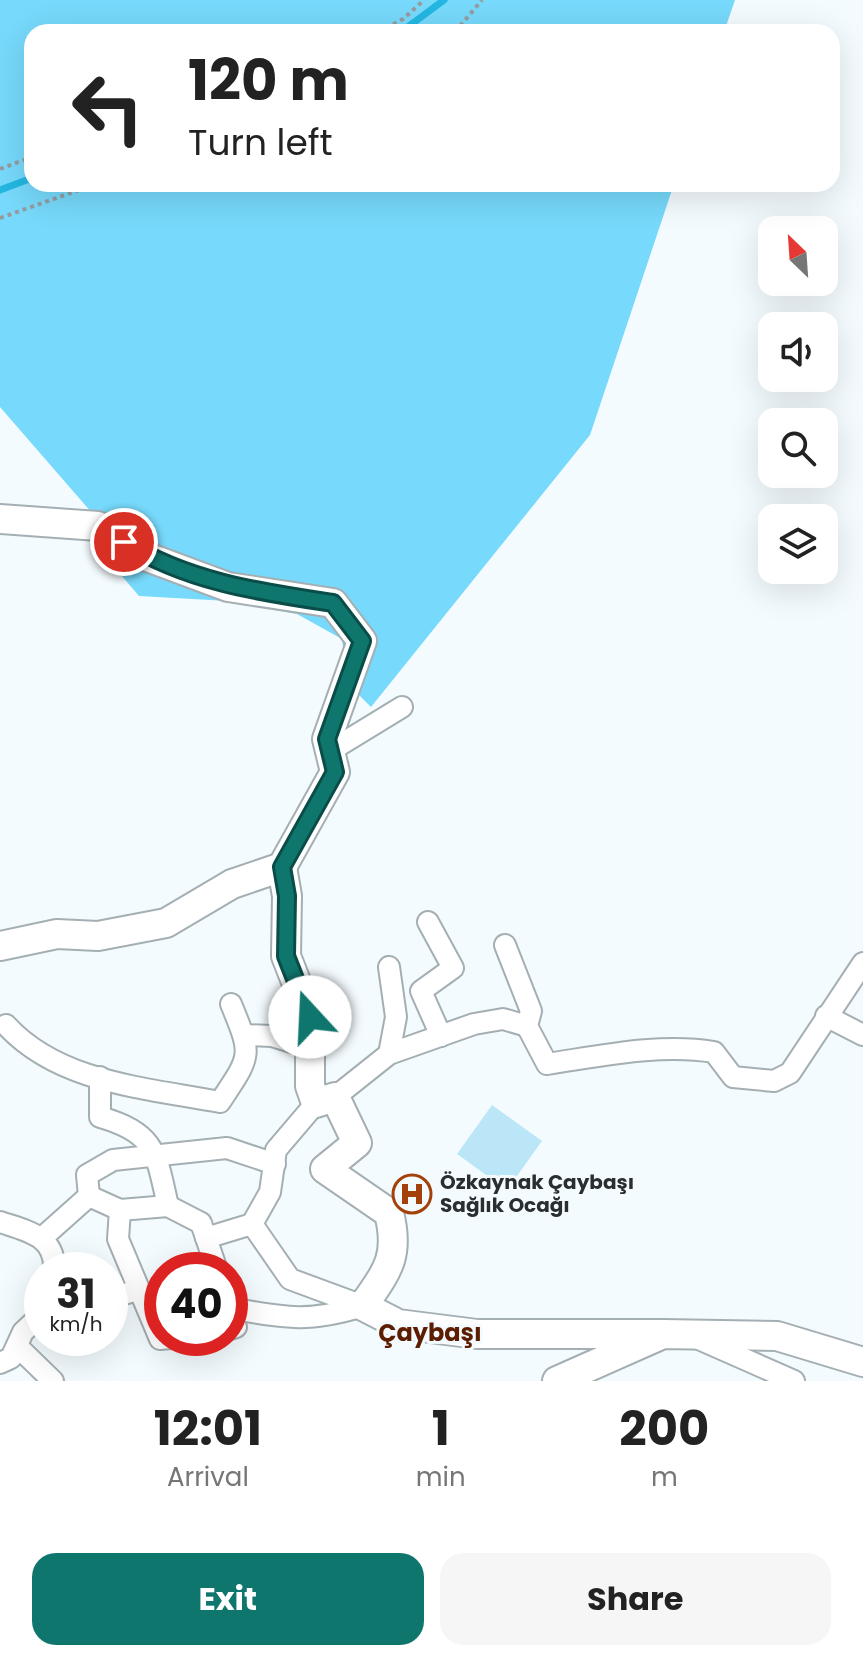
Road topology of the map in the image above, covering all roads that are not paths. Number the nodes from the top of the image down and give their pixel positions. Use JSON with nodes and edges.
{"nodes":[{"id":1,"x":0,"y":519,"type":"edge"},
{"id":2,"x":402,"y":707,"type":"dead end"},
{"id":3,"x":330,"y":751,"type":"junction"},
{"id":4,"x":282,"y":867,"type":"junction"},
{"id":5,"x":428,"y":922,"type":"dead end"},
{"id":6,"x":505,"y":945,"type":"dead end"},
{"id":7,"x":0,"y":946,"type":"edge"},
{"id":8,"x":863,"y":963,"type":"edge"},
{"id":9,"x":389,"y":967,"type":"dead end"},
{"id":10,"x":231,"y":1004,"type":"dead end"},
{"id":11,"x":826,"y":1016,"type":"junction"},
{"id":12,"x":6,"y":1025,"type":"dead end"},
{"id":13,"x":527,"y":1026,"type":"junction"},
{"id":14,"x":244,"y":1035,"type":"junction"},
{"id":15,"x":863,"y":1035,"type":"edge"},
{"id":16,"x":441,"y":1036,"type":"junction"},
{"id":17,"x":311,"y":1048,"type":"junction"},
{"id":18,"x":389,"y":1054,"type":"junction"},
{"id":19,"x":100,"y":1077,"type":"junction"},
{"id":20,"x":325,"y":1100,"type":"junction"},
{"id":21,"x":154,"y":1155,"type":"junction"},
{"id":22,"x":275,"y":1164,"type":"junction"},
{"id":23,"x":89,"y":1196,"type":"junction"},
{"id":24,"x":168,"y":1206,"type":"junction"},
{"id":25,"x":120,"y":1210,"type":"junction"},
{"id":26,"x":0,"y":1222,"type":"edge"},
{"id":27,"x":252,"y":1224,"type":"junction"},
{"id":28,"x":43,"y":1237,"type":"junction"},
{"id":29,"x":206,"y":1238,"type":"junction"},
{"id":30,"x":52,"y":1252,"type":"edge"},
{"id":31,"x":211,"y":1252,"type":"edge"},
{"id":32,"x":138,"y":1290,"type":"junction"},
{"id":33,"x":128,"y":1293,"type":"edge"},
{"id":34,"x":144,"y":1303,"type":"edge"},
{"id":35,"x":363,"y":1306,"type":"junction"},
{"id":36,"x":248,"y":1312,"type":"edge"},
{"id":37,"x":24,"y":1331,"type":"edge"},
{"id":38,"x":663,"y":1334,"type":"junction"},
{"id":39,"x":694,"y":1337,"type":"junction"},
{"id":40,"x":17,"y":1346,"type":"junction"},
{"id":41,"x":863,"y":1362,"type":"edge"},
{"id":42,"x":0,"y":1363,"type":"edge"},
{"id":43,"x":53,"y":1381,"type":"edge"},
{"id":44,"x":557,"y":1381,"type":"edge"},
{"id":45,"x":794,"y":1381,"type":"edge"}],
"edges":[{"from":1,"to":3,"type":"street"},
{"from":2,"to":3,"type":"street"},
{"from":3,"to":4,"type":"street"},
{"from":4,"to":7,"type":"street"},
{"from":4,"to":17,"type":"street"},
{"from":5,"to":16,"type":"street"},
{"from":6,"to":13,"type":"street"},
{"from":8,"to":11,"type":"street"},
{"from":9,"to":18,"type":"street"},
{"from":10,"to":14,"type":"street"},
{"from":11,"to":13,"type":"street"},
{"from":11,"to":15,"type":"street"},
{"from":12,"to":19,"type":"street"},
{"from":13,"to":16,"type":"street"},
{"from":14,"to":17,"type":"street"},
{"from":14,"to":19,"type":"street"},
{"from":16,"to":18,"type":"street"},
{"from":17,"to":20,"type":"street"},
{"from":18,"to":20,"type":"street"},
{"from":19,"to":21,"type":"street"},
{"from":20,"to":22,"type":"street"},
{"from":20,"to":35,"type":"street"},
{"from":21,"to":22,"type":"street"},
{"from":21,"to":23,"type":"street"},
{"from":21,"to":24,"type":"street"},
{"from":22,"to":27,"type":"street"},
{"from":23,"to":25,"type":"street"},
{"from":23,"to":28,"type":"street"},
{"from":24,"to":25,"type":"street"},
{"from":24,"to":29,"type":"street"},
{"from":25,"to":32,"type":"street"},
{"from":26,"to":28,"type":"street"},
{"from":27,"to":29,"type":"street"},
{"from":27,"to":35,"type":"street"},
{"from":28,"to":30,"type":"street"},
{"from":29,"to":31,"type":"street"},
{"from":32,"to":33,"type":"street"},
{"from":32,"to":34,"type":"street"},
{"from":35,"to":36,"type":"street"},
{"from":35,"to":38,"type":"street"},
{"from":37,"to":40,"type":"street"},
{"from":38,"to":39,"type":"street"},
{"from":38,"to":44,"type":"street"},
{"from":39,"to":41,"type":"street"},
{"from":39,"to":45,"type":"street"},
{"from":40,"to":42,"type":"street"},
{"from":40,"to":43,"type":"street"}]}
